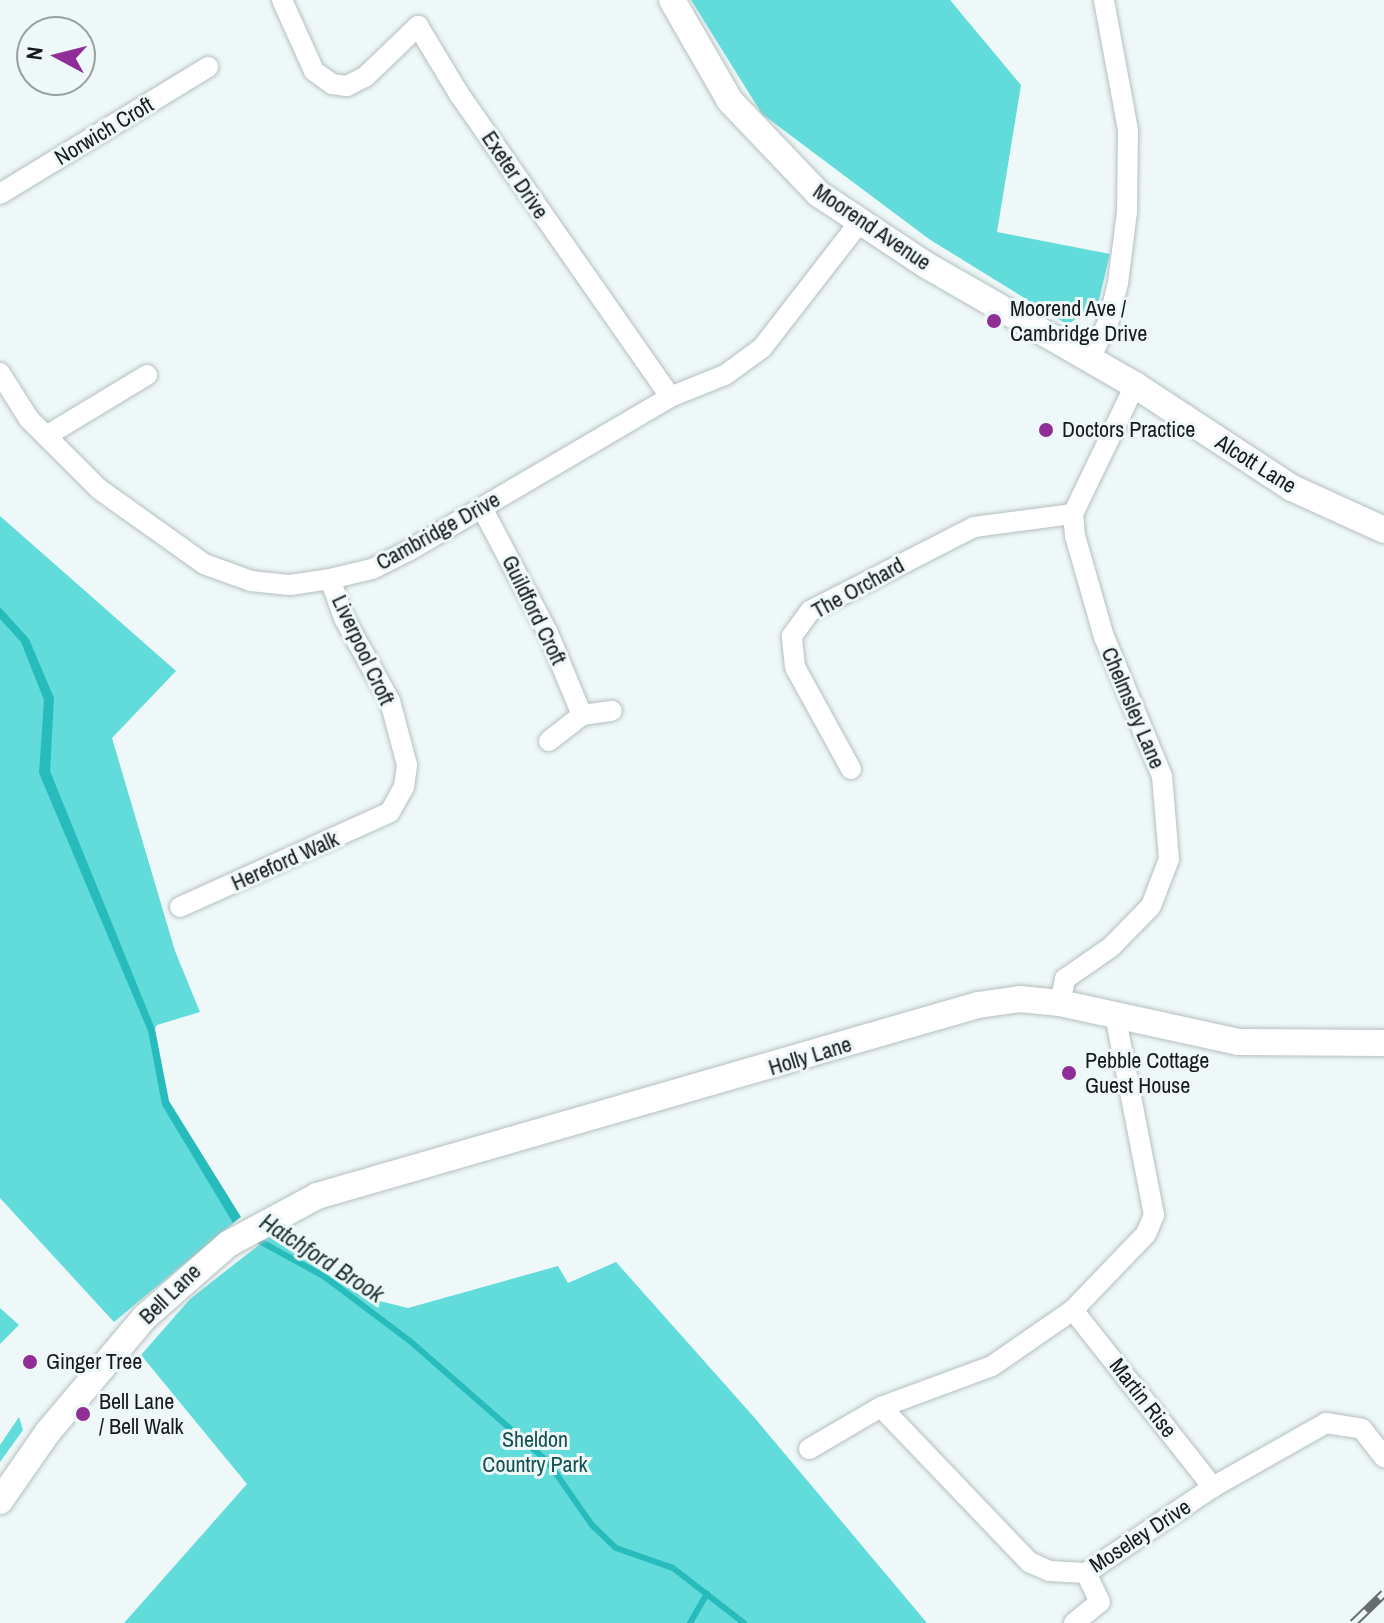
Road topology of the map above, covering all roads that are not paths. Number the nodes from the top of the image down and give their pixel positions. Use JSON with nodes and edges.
{"nodes":[{"id":1,"x":282,"y":0,"type":"edge"},
{"id":2,"x":672,"y":0,"type":"edge"},
{"id":3,"x":1104,"y":0,"type":"edge"},
{"id":4,"x":208,"y":67,"type":"dead end"},
{"id":5,"x":0,"y":194,"type":"edge"},
{"id":6,"x":859,"y":223,"type":"junction"},
{"id":7,"x":1090,"y":358,"type":"junction"},
{"id":8,"x":0,"y":373,"type":"edge"},
{"id":9,"x":147,"y":375,"type":"dead end"},
{"id":10,"x":1135,"y":385,"type":"junction"},
{"id":11,"x":670,"y":397,"type":"junction"},
{"id":12,"x":46,"y":436,"type":"junction"},
{"id":13,"x":482,"y":508,"type":"junction"},
{"id":14,"x":1073,"y":514,"type":"junction"},
{"id":15,"x":1384,"y":530,"type":"edge"},
{"id":16,"x":330,"y":579,"type":"junction"},
{"id":17,"x":612,"y":711,"type":"dead end"},
{"id":18,"x":582,"y":715,"type":"junction"},
{"id":19,"x":549,"y":741,"type":"dead end"},
{"id":20,"x":851,"y":769,"type":"dead end"},
{"id":21,"x":390,"y":812,"type":"joint"},
{"id":22,"x":180,"y":907,"type":"dead end"},
{"id":23,"x":1060,"y":1003,"type":"junction"},
{"id":24,"x":1115,"y":1015,"type":"junction"},
{"id":25,"x":1384,"y":1043,"type":"edge"},
{"id":26,"x":228,"y":1244,"type":"joint"},
{"id":27,"x":1073,"y":1310,"type":"junction"},
{"id":28,"x":881,"y":1407,"type":"junction"},
{"id":29,"x":809,"y":1449,"type":"dead end"},
{"id":30,"x":1384,"y":1457,"type":"edge"},
{"id":31,"x":1213,"y":1487,"type":"junction"},
{"id":32,"x":0,"y":1501,"type":"edge"},
{"id":33,"x":1086,"y":1573,"type":"junction"},
{"id":34,"x":1074,"y":1623,"type":"edge"}],
"edges":[{"from":1,"to":11,"type":"street","name":"Exeter Drive"},
{"from":2,"to":6,"type":"street","name":"Moorend Avenue"},
{"from":3,"to":7,"type":"street"},
{"from":4,"to":5,"type":"street","name":"Norwich Croft"},
{"from":6,"to":7,"type":"street","name":"Moorend Avenue"},
{"from":6,"to":11,"type":"street","name":"Cambridge Drive"},
{"from":7,"to":10,"type":"street","name":"Moorend Avenue"},
{"from":8,"to":12,"type":"street","name":"Cambridge Drive"},
{"from":9,"to":12,"type":"street"},
{"from":10,"to":14,"type":"street"},
{"from":10,"to":15,"type":"street","name":"Alcott Lane"},
{"from":11,"to":13,"type":"street","name":"Cambridge Drive"},
{"from":12,"to":16,"type":"street","name":"Cambridge Drive"},
{"from":13,"to":16,"type":"street","name":"Cambridge Drive"},
{"from":13,"to":18,"type":"street","name":"Guildford Croft"},
{"from":14,"to":20,"type":"street","name":"The Orchard"},
{"from":14,"to":23,"type":"street","name":"Chelmsley Lane"},
{"from":16,"to":21,"type":"street","name":"Liverpool Croft"},
{"from":17,"to":18,"type":"street"},
{"from":18,"to":19,"type":"street"},
{"from":21,"to":22,"type":"street","name":"Hereford Walk"},
{"from":23,"to":24,"type":"street","name":"Holly Lane"},
{"from":23,"to":26,"type":"street","name":"Holly Lane"},
{"from":24,"to":25,"type":"street","name":"Holly Lane"},
{"from":24,"to":27,"type":"street"},
{"from":26,"to":32,"type":"street","name":"Bell Lane"},
{"from":27,"to":28,"type":"street"},
{"from":27,"to":31,"type":"street","name":"Martin Rise"},
{"from":28,"to":29,"type":"street"},
{"from":28,"to":33,"type":"street","name":"Moseley Drive"},
{"from":30,"to":31,"type":"street","name":"Moseley Drive"},
{"from":31,"to":33,"type":"street","name":"Moseley Drive"},
{"from":33,"to":34,"type":"street"}]}
